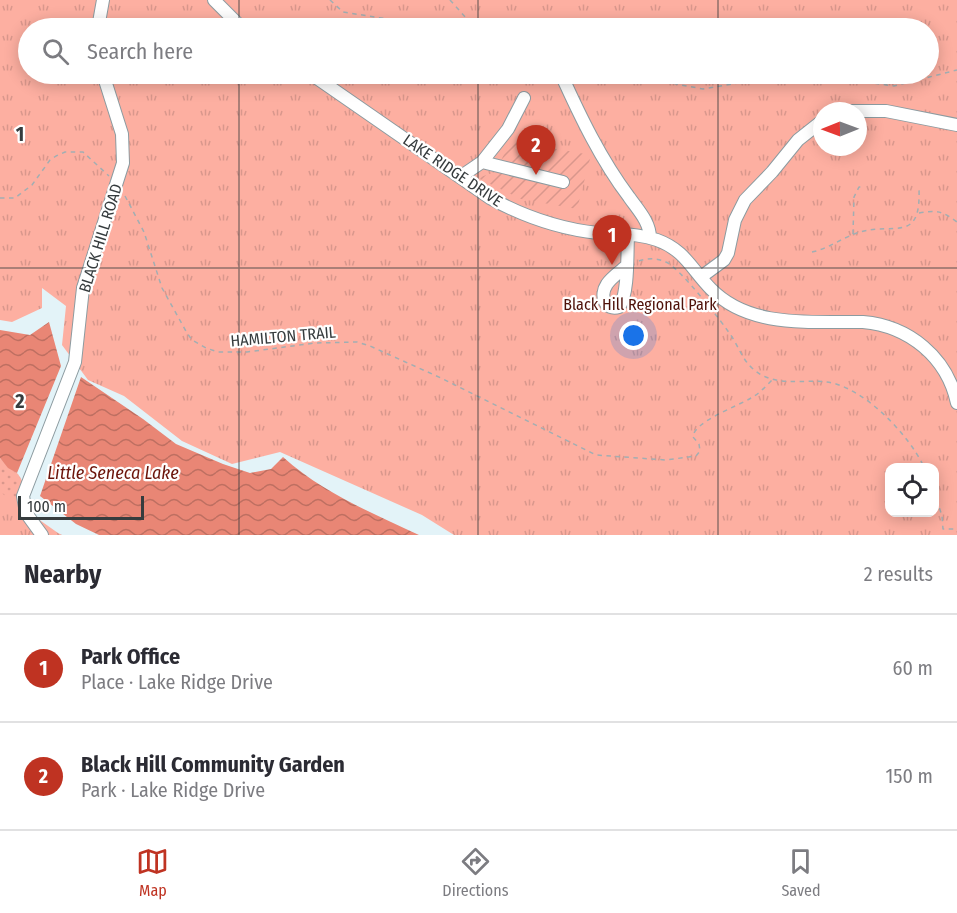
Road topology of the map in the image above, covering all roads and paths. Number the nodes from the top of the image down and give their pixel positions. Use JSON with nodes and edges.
{"nodes":[{"id":1,"x":103,"y":0,"type":"edge"},
{"id":2,"x":214,"y":0,"type":"edge"},
{"id":3,"x":330,"y":0,"type":"edge"},
{"id":4,"x":450,"y":0,"type":"edge"},
{"id":5,"x":100,"y":18,"type":"edge"},
{"id":6,"x":232,"y":18,"type":"edge"},
{"id":7,"x":381,"y":18,"type":"edge"},
{"id":8,"x":466,"y":18,"type":"edge"},
{"id":9,"x":957,"y":70,"type":"edge"},
{"id":10,"x":939,"y":75,"type":"edge"},
{"id":11,"x":106,"y":84,"type":"edge"},
{"id":12,"x":325,"y":84,"type":"edge"},
{"id":13,"x":566,"y":84,"type":"edge"},
{"id":14,"x":676,"y":84,"type":"edge"},
{"id":15,"x":732,"y":84,"type":"edge"},
{"id":16,"x":880,"y":84,"type":"edge"},
{"id":17,"x":902,"y":84,"type":"edge"},
{"id":18,"x":524,"y":98,"type":"dead end"},
{"id":19,"x":867,"y":111,"type":"edge"},
{"id":20,"x":957,"y":125,"type":"edge"},
{"id":21,"x":813,"y":128,"type":"edge"},
{"id":22,"x":482,"y":162,"type":"junction"},
{"id":23,"x":460,"y":177,"type":"junction"},
{"id":24,"x":563,"y":182,"type":"dead end"},
{"id":25,"x":117,"y":183,"type":"junction"},
{"id":26,"x":863,"y":187,"type":"dead end"},
{"id":27,"x":919,"y":189,"type":"dead end"},
{"id":28,"x":0,"y":198,"type":"edge"},
{"id":29,"x":918,"y":213,"type":"junction"},
{"id":30,"x":957,"y":222,"type":"edge"},
{"id":31,"x":628,"y":235,"type":"junction"},
{"id":32,"x":853,"y":235,"type":"junction"},
{"id":33,"x":650,"y":238,"type":"junction"},
{"id":34,"x":812,"y":252,"type":"dead end"},
{"id":35,"x":632,"y":264,"type":"joint"},
{"id":36,"x":701,"y":277,"type":"junction"},
{"id":37,"x":773,"y":379,"type":"junction"},
{"id":38,"x":957,"y":403,"type":"edge"},
{"id":39,"x":922,"y":463,"type":"edge"},
{"id":40,"x":939,"y":507,"type":"edge"},
{"id":41,"x":957,"y":529,"type":"edge"},
{"id":42,"x":42,"y":535,"type":"edge"}],
"edges":[{"from":1,"to":5,"type":"street"},
{"from":2,"to":6,"type":"street"},
{"from":3,"to":7,"type":"path"},
{"from":4,"to":8,"type":"path"},
{"from":9,"to":10,"type":"path"},
{"from":11,"to":25,"type":"street","name":"BLACK HILL ROAD"},
{"from":12,"to":23,"type":"street","name":"LAKE RIDGE DRIVE"},
{"from":13,"to":33,"type":"street"},
{"from":14,"to":15,"type":"path"},
{"from":16,"to":17,"type":"path"},
{"from":18,"to":22,"type":"street"},
{"from":19,"to":20,"type":"street"},
{"from":21,"to":36,"type":"street"},
{"from":22,"to":23,"type":"street"},
{"from":22,"to":24,"type":"street"},
{"from":23,"to":31,"type":"street","name":"LAKE RIDGE DRIVE"},
{"from":25,"to":28,"type":"path","name":"HAMILTON TRAIL"},
{"from":25,"to":37,"type":"path","name":"HAMILTON TRAIL"},
{"from":25,"to":42,"type":"street","name":"BLACK HILL ROAD"},
{"from":26,"to":32,"type":"path"},
{"from":27,"to":29,"type":"path"},
{"from":29,"to":30,"type":"path"},
{"from":29,"to":32,"type":"path"},
{"from":31,"to":33,"type":"street","name":"LAKE RIDGE DRIVE"},
{"from":31,"to":35,"type":"street"},
{"from":32,"to":34,"type":"path"},
{"from":33,"to":36,"type":"street","name":"LAKE RIDGE DRIVE"},
{"from":35,"to":37,"type":"path"},
{"from":36,"to":38,"type":"street","name":"LAKE RIDGE DRIVE"},
{"from":37,"to":39,"type":"path"},
{"from":40,"to":41,"type":"path"}]}
